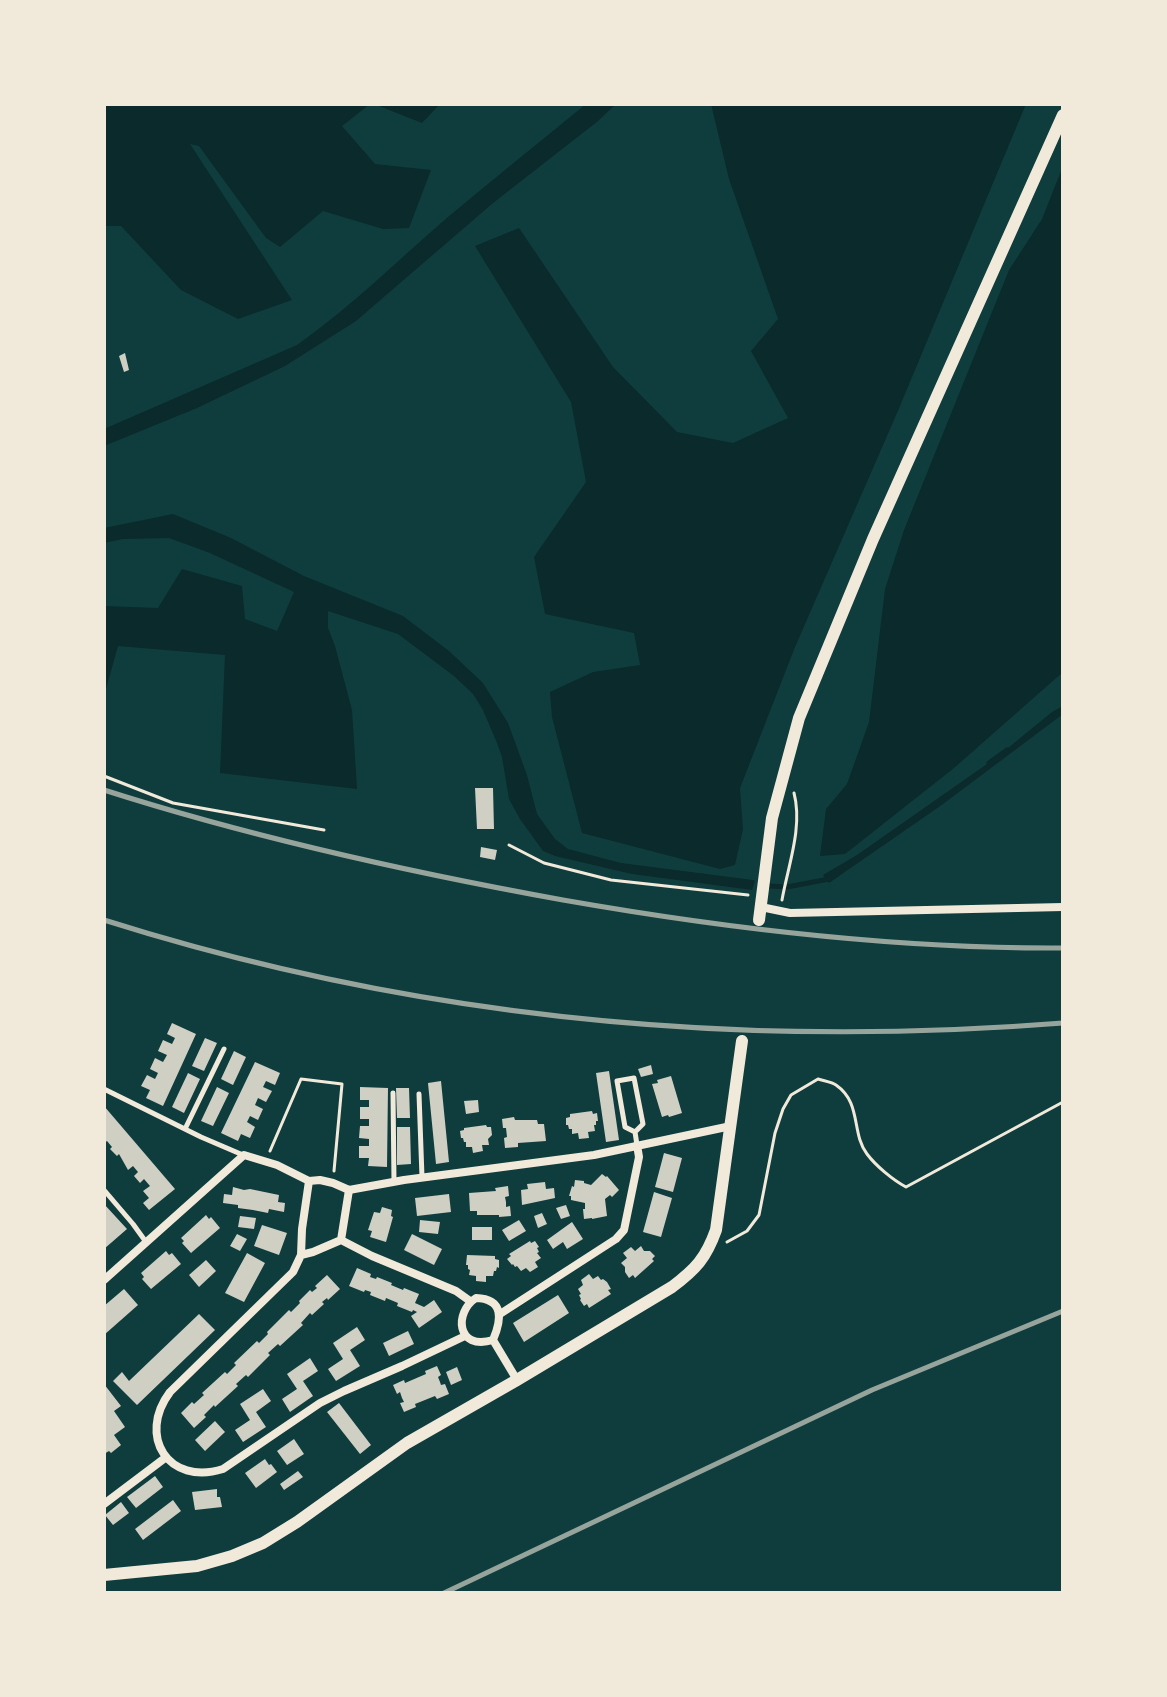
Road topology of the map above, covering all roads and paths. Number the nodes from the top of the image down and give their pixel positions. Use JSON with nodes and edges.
{"nodes":[{"id":1,"x":1063,"y":115,"type":"edge"},
{"id":2,"x":104,"y":776,"type":"edge"},
{"id":3,"x":792,"y":785,"type":"dead end"},
{"id":4,"x":324,"y":830,"type":"dead end"},
{"id":5,"x":509,"y":845,"type":"dead end"},
{"id":6,"x":781,"y":903,"type":"dead end"},
{"id":7,"x":1063,"y":907,"type":"edge"},
{"id":8,"x":761,"y":908,"type":"junction"},
{"id":9,"x":742,"y":1041,"type":"dead end"},
{"id":10,"x":224,"y":1049,"type":"dead end"},
{"id":11,"x":104,"y":1089,"type":"edge"},
{"id":12,"x":393,"y":1093,"type":"dead end"},
{"id":13,"x":419,"y":1094,"type":"dead end"},
{"id":14,"x":1063,"y":1102,"type":"edge"},
{"id":15,"x":731,"y":1126,"type":"junction"},
{"id":16,"x":185,"y":1129,"type":"junction"},
{"id":17,"x":635,"y":1132,"type":"junction"},
{"id":18,"x":637,"y":1145,"type":"junction"},
{"id":19,"x":244,"y":1155,"type":"junction"},
{"id":20,"x":266,"y":1161,"type":"junction"},
{"id":21,"x":423,"y":1177,"type":"junction"},
{"id":22,"x":309,"y":1181,"type":"junction"},
{"id":23,"x":394,"y":1182,"type":"junction"},
{"id":24,"x":333,"y":1183,"type":"junction"},
{"id":25,"x":104,"y":1190,"type":"edge"},
{"id":26,"x":349,"y":1190,"type":"junction"},
{"id":27,"x":341,"y":1240,"type":"junction"},
{"id":28,"x":146,"y":1242,"type":"junction"},
{"id":29,"x":709,"y":1248,"type":"junction"},
{"id":30,"x":301,"y":1255,"type":"junction"},
{"id":31,"x":104,"y":1280,"type":"edge"},
{"id":32,"x":470,"y":1301,"type":"junction"},
{"id":33,"x":500,"y":1314,"type":"junction"},
{"id":34,"x":465,"y":1336,"type":"junction"},
{"id":35,"x":493,"y":1340,"type":"junction"},
{"id":36,"x":517,"y":1380,"type":"junction"},
{"id":37,"x":165,"y":1458,"type":"junction"},
{"id":38,"x":104,"y":1504,"type":"edge"},
{"id":39,"x":104,"y":1575,"type":"edge"}],
"edges":[{"from":1,"to":8,"type":"street"},
{"from":2,"to":4,"type":"path"},
{"from":3,"to":6,"type":"path"},
{"from":5,"to":8,"type":"path"},
{"from":7,"to":8,"type":"street"},
{"from":9,"to":15,"type":"street"},
{"from":10,"to":16,"type":"lane"},
{"from":11,"to":16,"type":"lane"},
{"from":12,"to":23,"type":"lane"},
{"from":13,"to":21,"type":"lane"},
{"from":14,"to":29,"type":"path"},
{"from":15,"to":18,"type":"street"},
{"from":15,"to":29,"type":"street"},
{"from":16,"to":19,"type":"lane"},
{"from":17,"to":17,"type":"lane"},
{"from":17,"to":18,"type":"lane"},
{"from":18,"to":21,"type":"street"},
{"from":18,"to":33,"type":"street"},
{"from":19,"to":20,"type":"street"},
{"from":19,"to":28,"type":"street"},
{"from":20,"to":22,"type":"street"},
{"from":20,"to":24,"type":"path"},
{"from":21,"to":23,"type":"street"},
{"from":22,"to":24,"type":"street"},
{"from":22,"to":30,"type":"street"},
{"from":23,"to":26,"type":"street"},
{"from":24,"to":26,"type":"street"},
{"from":25,"to":28,"type":"lane"},
{"from":26,"to":27,"type":"street"},
{"from":27,"to":30,"type":"street"},
{"from":27,"to":32,"type":"street"},
{"from":28,"to":31,"type":"street"},
{"from":29,"to":36,"type":"street"},
{"from":30,"to":37,"type":"street"},
{"from":32,"to":33,"type":"street"},
{"from":32,"to":34,"type":"street"},
{"from":33,"to":35,"type":"street"},
{"from":34,"to":35,"type":"street"},
{"from":34,"to":37,"type":"street"},
{"from":35,"to":36,"type":"street"},
{"from":36,"to":39,"type":"street"},
{"from":37,"to":38,"type":"street"}]}
